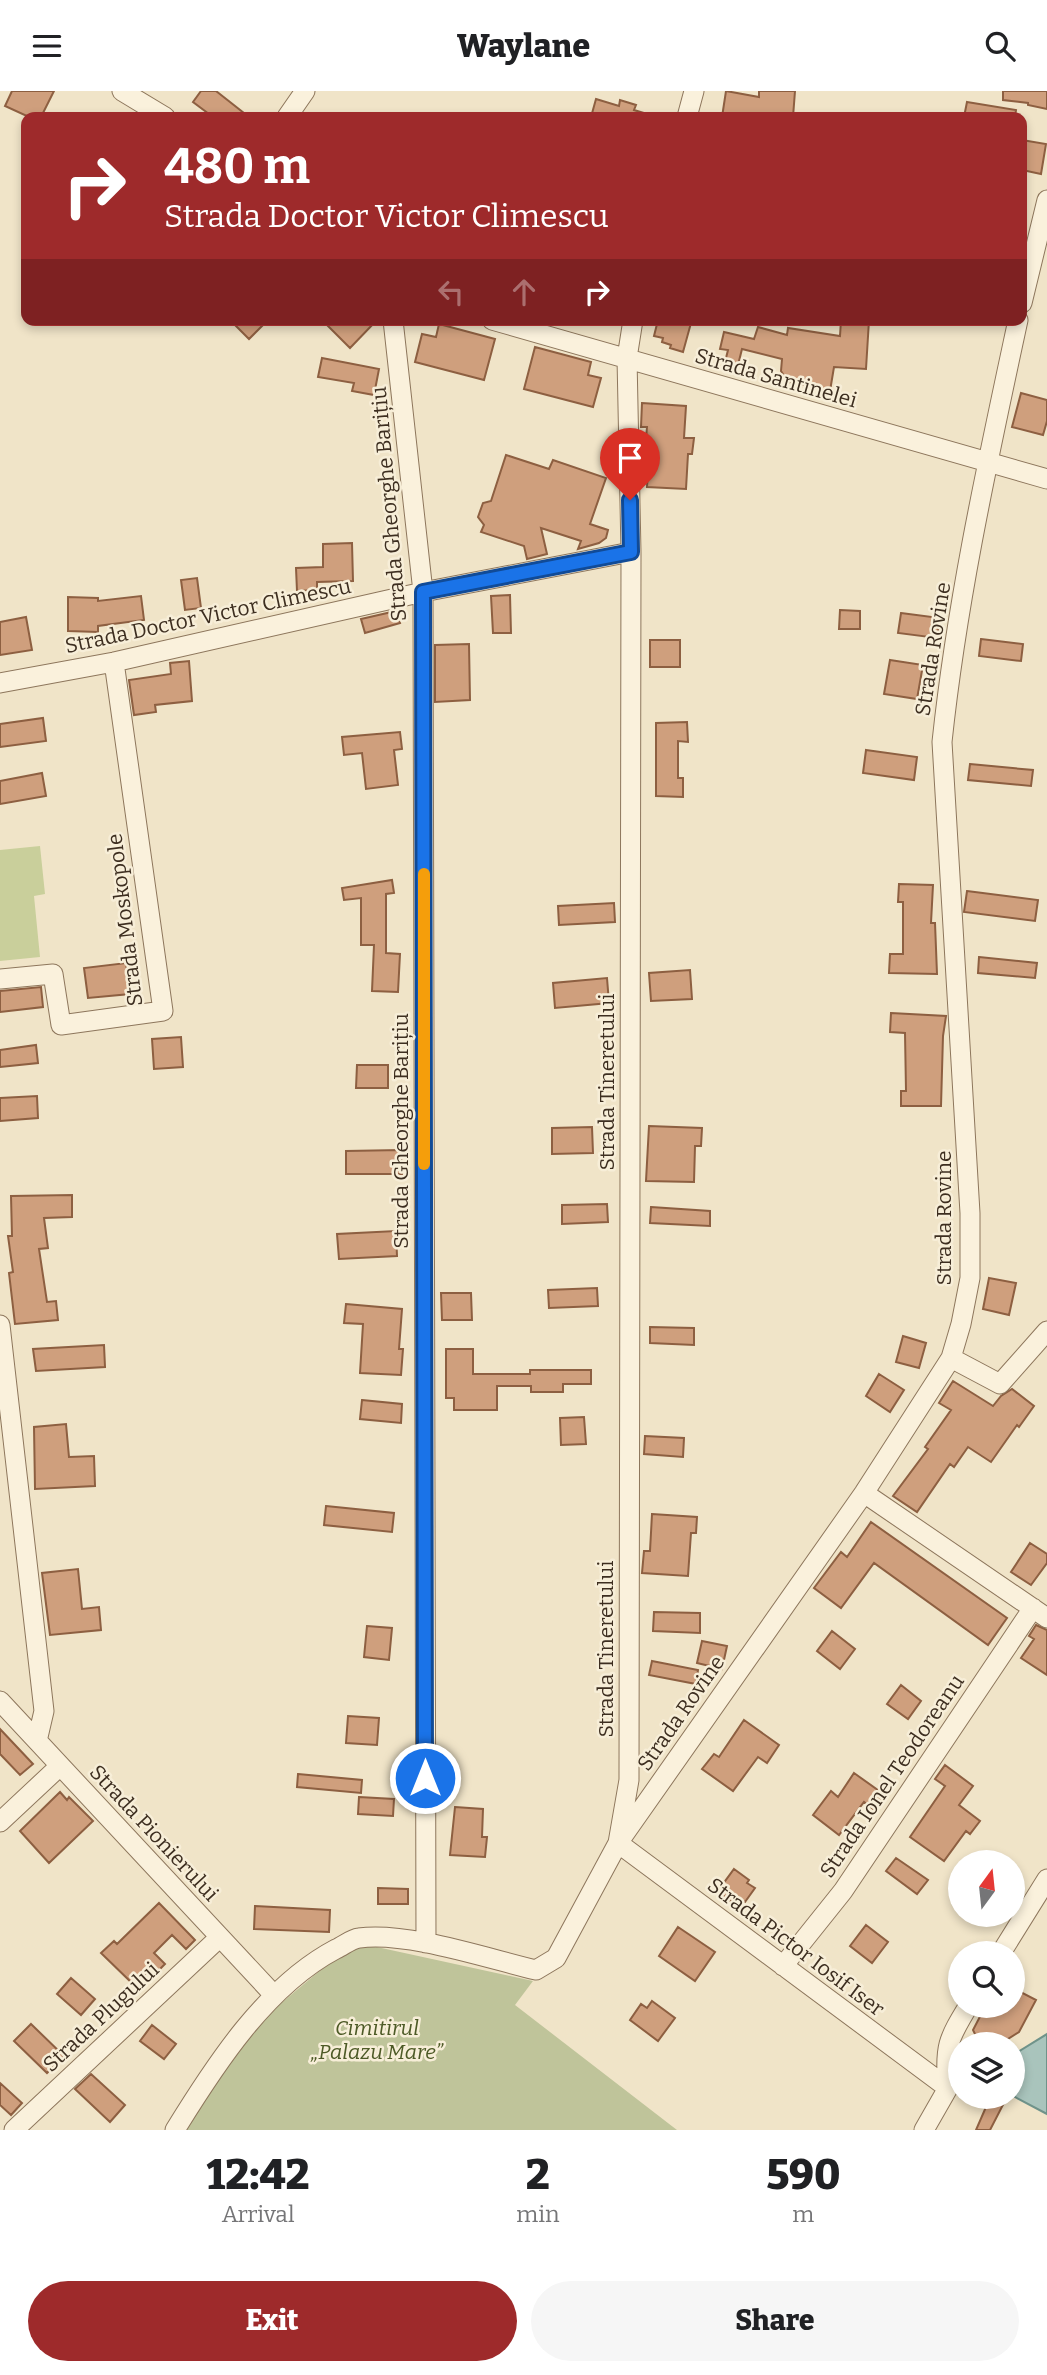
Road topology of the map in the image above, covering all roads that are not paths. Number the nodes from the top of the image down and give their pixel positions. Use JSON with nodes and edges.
{"nodes":[{"id":1,"x":122,"y":91,"type":"edge"},
{"id":2,"x":305,"y":91,"type":"edge"},
{"id":3,"x":694,"y":91,"type":"edge"},
{"id":4,"x":157,"y":112,"type":"edge"},
{"id":5,"x":291,"y":112,"type":"edge"},
{"id":6,"x":688,"y":112,"type":"edge"},
{"id":7,"x":1047,"y":200,"type":"edge"},
{"id":8,"x":1029,"y":241,"type":"edge"},
{"id":9,"x":1027,"y":259,"type":"edge"},
{"id":10,"x":395,"y":326,"type":"edge"},
{"id":11,"x":513,"y":326,"type":"edge"},
{"id":12,"x":632,"y":326,"type":"edge"},
{"id":13,"x":1017,"y":326,"type":"edge"},
{"id":14,"x":627,"y":358,"type":"junction"},
{"id":15,"x":988,"y":463,"type":"junction"},
{"id":16,"x":1047,"y":479,"type":"edge"},
{"id":17,"x":631,"y":552,"type":"junction"},
{"id":18,"x":423,"y":592,"type":"junction"},
{"id":19,"x":114,"y":662,"type":"junction"},
{"id":20,"x":0,"y":683,"type":"edge"},
{"id":21,"x":0,"y":979,"type":"edge"},
{"id":22,"x":0,"y":1325,"type":"edge"},
{"id":23,"x":1047,"y":1331,"type":"edge"},
{"id":24,"x":951,"y":1358,"type":"junction"},
{"id":25,"x":864,"y":1493,"type":"junction"},
{"id":26,"x":1040,"y":1613,"type":"edge"},
{"id":27,"x":0,"y":1701,"type":"edge"},
{"id":28,"x":37,"y":1741,"type":"junction"},
{"id":29,"x":60,"y":1766,"type":"junction"},
{"id":30,"x":0,"y":1822,"type":"edge"},
{"id":31,"x":618,"y":1843,"type":"junction"},
{"id":32,"x":1047,"y":1879,"type":"edge"},
{"id":33,"x":220,"y":1937,"type":"junction"},
{"id":34,"x":1008,"y":1941,"type":"edge"},
{"id":35,"x":426,"y":1943,"type":"junction"},
{"id":36,"x":783,"y":1966,"type":"junction"},
{"id":37,"x":274,"y":1996,"type":"junction"},
{"id":38,"x":948,"y":2048,"type":"edge"},
{"id":39,"x":948,"y":2088,"type":"junction"},
{"id":40,"x":14,"y":2130,"type":"edge"},
{"id":41,"x":175,"y":2130,"type":"edge"},
{"id":42,"x":924,"y":2130,"type":"edge"}],
"edges":[{"from":1,"to":4,"type":"street"},
{"from":2,"to":5,"type":"street"},
{"from":3,"to":6,"type":"street"},
{"from":7,"to":8,"type":"street"},
{"from":8,"to":9,"type":"street"},
{"from":10,"to":18,"type":"street","name":"Strada Gheorghe Barițiu"},
{"from":11,"to":14,"type":"street","name":"Strada Santinelei"},
{"from":12,"to":14,"type":"street","name":"Strada Tineretului"},
{"from":13,"to":15,"type":"street","name":"Strada Rovine"},
{"from":14,"to":15,"type":"street","name":"Strada Santinelei"},
{"from":14,"to":17,"type":"street","name":"Strada Tineretului"},
{"from":15,"to":16,"type":"street","name":"Strada Santinelei"},
{"from":15,"to":24,"type":"street","name":"Strada Rovine"},
{"from":17,"to":18,"type":"street","name":"Strada Doctor Victor Climescu"},
{"from":17,"to":31,"type":"street","name":"Strada Tineretului"},
{"from":18,"to":19,"type":"street","name":"Strada Doctor Victor Climescu"},
{"from":18,"to":35,"type":"street","name":"Strada Gheorghe Barițiu"},
{"from":19,"to":20,"type":"street","name":"Strada Doctor Victor Climescu"},
{"from":19,"to":21,"type":"street","name":"Strada Moskopole"},
{"from":22,"to":28,"type":"street"},
{"from":23,"to":24,"type":"street"},
{"from":24,"to":25,"type":"street","name":"Strada Rovine"},
{"from":25,"to":26,"type":"street"},
{"from":25,"to":31,"type":"street","name":"Strada Rovine"},
{"from":26,"to":36,"type":"street","name":"Strada Ionel Teodoreanu"},
{"from":27,"to":28,"type":"street","name":"Strada Pionierului"},
{"from":28,"to":29,"type":"street","name":"Strada Pionierului"},
{"from":29,"to":30,"type":"street"},
{"from":29,"to":33,"type":"street","name":"Strada Pionierului"},
{"from":31,"to":35,"type":"street","name":"Strada Rovine"},
{"from":31,"to":36,"type":"street","name":"Strada Pictor Iosif Iser"},
{"from":32,"to":34,"type":"street"},
{"from":33,"to":37,"type":"street","name":"Strada Pionierului"},
{"from":33,"to":40,"type":"street","name":"Strada Plugului"},
{"from":35,"to":37,"type":"street"},
{"from":36,"to":39,"type":"street","name":"Strada Pictor Iosif Iser"},
{"from":37,"to":41,"type":"street"},
{"from":38,"to":39,"type":"street"},
{"from":39,"to":42,"type":"street"}]}
